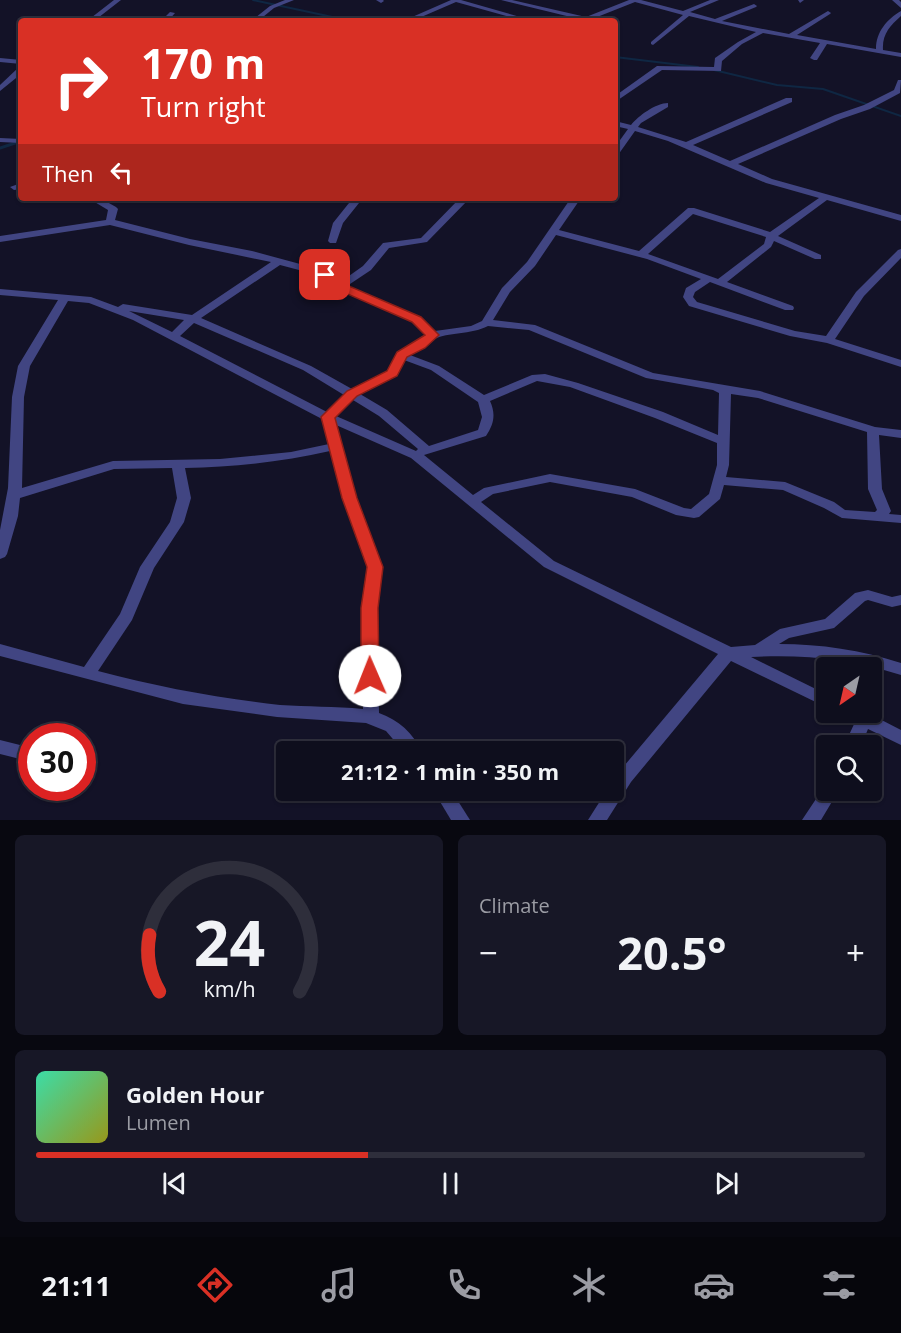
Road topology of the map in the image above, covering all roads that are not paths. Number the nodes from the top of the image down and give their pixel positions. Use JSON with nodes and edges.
{"nodes":[{"id":1,"x":118,"y":0,"type":"edge"},
{"id":2,"x":455,"y":0,"type":"edge"},
{"id":3,"x":504,"y":0,"type":"edge"},
{"id":4,"x":539,"y":0,"type":"edge"},
{"id":5,"x":635,"y":0,"type":"edge"},
{"id":6,"x":716,"y":0,"type":"edge"},
{"id":7,"x":895,"y":0,"type":"edge"},
{"id":8,"x":288,"y":1,"type":"edge"},
{"id":9,"x":525,"y":5,"type":"junction"},
{"id":10,"x":754,"y":6,"type":"dead end"},
{"id":11,"x":901,"y":6,"type":"edge"},
{"id":12,"x":172,"y":13,"type":"dead end"},
{"id":13,"x":828,"y":13,"type":"dead end"},
{"id":14,"x":901,"y":13,"type":"edge"},
{"id":15,"x":685,"y":14,"type":"junction"},
{"id":16,"x":515,"y":17,"type":"joint"},
{"id":17,"x":94,"y":18,"type":"edge"},
{"id":18,"x":167,"y":18,"type":"edge"},
{"id":19,"x":258,"y":18,"type":"edge"},
{"id":20,"x":413,"y":18,"type":"edge"},
{"id":21,"x":519,"y":18,"type":"edge"},
{"id":22,"x":575,"y":18,"type":"edge"},
{"id":23,"x":588,"y":18,"type":"edge"},
{"id":24,"x":715,"y":22,"type":"junction"},
{"id":25,"x":762,"y":32,"type":"junction"},
{"id":26,"x":789,"y":37,"type":"junction"},
{"id":27,"x":653,"y":43,"type":"dead end"},
{"id":28,"x":824,"y":43,"type":"junction"},
{"id":29,"x":880,"y":52,"type":"junction"},
{"id":30,"x":901,"y":55,"type":"edge"},
{"id":31,"x":814,"y":58,"type":"dead end"},
{"id":32,"x":0,"y":60,"type":"edge"},
{"id":33,"x":18,"y":62,"type":"edge"},
{"id":34,"x":18,"y":73,"type":"edge"},
{"id":35,"x":901,"y":82,"type":"edge"},
{"id":36,"x":0,"y":89,"type":"edge"},
{"id":37,"x":618,"y":98,"type":"edge"},
{"id":38,"x":789,"y":100,"type":"dead end"},
{"id":39,"x":665,"y":105,"type":"dead end"},
{"id":40,"x":618,"y":124,"type":"edge"},
{"id":41,"x":633,"y":127,"type":"junction"},
{"id":42,"x":0,"y":140,"type":"edge"},
{"id":43,"x":18,"y":141,"type":"edge"},
{"id":44,"x":687,"y":145,"type":"junction"},
{"id":45,"x":618,"y":149,"type":"edge"},
{"id":46,"x":729,"y":165,"type":"junction"},
{"id":47,"x":826,"y":197,"type":"junction"},
{"id":48,"x":98,"y":201,"type":"edge"},
{"id":49,"x":356,"y":201,"type":"edge"},
{"id":50,"x":462,"y":201,"type":"edge"},
{"id":51,"x":574,"y":201,"type":"edge"},
{"id":52,"x":901,"y":218,"type":"edge"},
{"id":53,"x":110,"y":222,"type":"junction"},
{"id":54,"x":555,"y":232,"type":"junction"},
{"id":55,"x":771,"y":236,"type":"junction"},
{"id":56,"x":0,"y":239,"type":"edge"},
{"id":57,"x":333,"y":241,"type":"dead end"},
{"id":58,"x":901,"y":252,"type":"edge"},
{"id":59,"x":642,"y":254,"type":"junction"},
{"id":60,"x":818,"y":257,"type":"dead end"},
{"id":61,"x":279,"y":261,"type":"junction"},
{"id":62,"x":715,"y":280,"type":"junction"},
{"id":63,"x":340,"y":287,"type":"junction"},
{"id":64,"x":0,"y":292,"type":"edge"},
{"id":65,"x":65,"y":298,"type":"junction"},
{"id":66,"x":107,"y":306,"type":"junction"},
{"id":67,"x":789,"y":308,"type":"dead end"},
{"id":68,"x":193,"y":318,"type":"junction"},
{"id":69,"x":486,"y":323,"type":"junction"},
{"id":70,"x":433,"y":335,"type":"junction"},
{"id":71,"x":173,"y":337,"type":"junction"},
{"id":72,"x":829,"y":340,"type":"junction"},
{"id":73,"x":401,"y":355,"type":"junction"},
{"id":74,"x":901,"y":363,"type":"edge"},
{"id":75,"x":717,"y":387,"type":"junction"},
{"id":76,"x":352,"y":393,"type":"junction"},
{"id":77,"x":483,"y":400,"type":"junction"},
{"id":78,"x":328,"y":417,"type":"junction"},
{"id":79,"x":873,"y":430,"type":"junction"},
{"id":80,"x":407,"y":431,"type":"junction"},
{"id":81,"x":901,"y":434,"type":"edge"},
{"id":82,"x":723,"y":441,"type":"junction"},
{"id":83,"x":390,"y":442,"type":"junction"},
{"id":84,"x":335,"y":446,"type":"junction"},
{"id":85,"x":421,"y":452,"type":"junction"},
{"id":86,"x":177,"y":465,"type":"junction"},
{"id":87,"x":718,"y":480,"type":"junction"},
{"id":88,"x":14,"y":495,"type":"junction"},
{"id":89,"x":472,"y":502,"type":"junction"},
{"id":90,"x":878,"y":518,"type":"junction"},
{"id":91,"x":901,"y":519,"type":"edge"},
{"id":92,"x":0,"y":554,"type":"edge"},
{"id":93,"x":901,"y":600,"type":"edge"},
{"id":94,"x":0,"y":650,"type":"edge"},
{"id":95,"x":759,"y":650,"type":"junction"},
{"id":96,"x":728,"y":653,"type":"junction"},
{"id":97,"x":901,"y":669,"type":"edge"},
{"id":98,"x":88,"y":673,"type":"junction"},
{"id":99,"x":816,"y":696,"type":"edge"},
{"id":100,"x":371,"y":717,"type":"junction"},
{"id":101,"x":871,"y":723,"type":"edge"},
{"id":102,"x":901,"y":738,"type":"edge"},
{"id":103,"x":406,"y":741,"type":"edge"},
{"id":104,"x":0,"y":747,"type":"edge"},
{"id":105,"x":18,"y":752,"type":"edge"},
{"id":106,"x":448,"y":801,"type":"edge"},
{"id":107,"x":824,"y":801,"type":"edge"},
{"id":108,"x":461,"y":820,"type":"edge"},
{"id":109,"x":597,"y":820,"type":"edge"},
{"id":110,"x":812,"y":820,"type":"edge"}],
"edges":[{"from":1,"to":17,"type":"street"},
{"from":2,"to":16,"type":"street"},
{"from":2,"to":20,"type":"street"},
{"from":3,"to":9,"type":"street"},
{"from":4,"to":9,"type":"street"},
{"from":5,"to":15,"type":"street"},
{"from":5,"to":23,"type":"street"},
{"from":6,"to":15,"type":"street"},
{"from":7,"to":11,"type":"street"},
{"from":8,"to":19,"type":"street"},
{"from":9,"to":22,"type":"street"},
{"from":10,"to":24,"type":"street"},
{"from":12,"to":18,"type":"street"},
{"from":13,"to":26,"type":"street"},
{"from":14,"to":29,"type":"street"},
{"from":15,"to":24,"type":"street"},
{"from":15,"to":27,"type":"street"},
{"from":16,"to":21,"type":"street"},
{"from":24,"to":25,"type":"street"},
{"from":25,"to":26,"type":"street"},
{"from":25,"to":37,"type":"street"},
{"from":26,"to":28,"type":"street"},
{"from":28,"to":29,"type":"street"},
{"from":28,"to":31,"type":"street"},
{"from":29,"to":30,"type":"street"},
{"from":32,"to":33,"type":"street"},
{"from":34,"to":36,"type":"street"},
{"from":35,"to":46,"type":"street"},
{"from":38,"to":44,"type":"street"},
{"from":39,"to":41,"type":"street"},
{"from":40,"to":41,"type":"street"},
{"from":41,"to":44,"type":"street"},
{"from":41,"to":45,"type":"street"},
{"from":42,"to":43,"type":"street"},
{"from":44,"to":46,"type":"street"},
{"from":46,"to":47,"type":"street"},
{"from":47,"to":52,"type":"street"},
{"from":47,"to":55,"type":"street"},
{"from":48,"to":53,"type":"street"},
{"from":49,"to":57,"type":"street"},
{"from":50,"to":63,"type":"street"},
{"from":51,"to":54,"type":"street"},
{"from":53,"to":56,"type":"street"},
{"from":53,"to":61,"type":"street"},
{"from":54,"to":59,"type":"street"},
{"from":54,"to":69,"type":"street"},
{"from":55,"to":59,"type":"street"},
{"from":55,"to":60,"type":"street"},
{"from":55,"to":62,"type":"street"},
{"from":58,"to":72,"type":"street"},
{"from":59,"to":62,"type":"street"},
{"from":61,"to":63,"type":"street"},
{"from":61,"to":68,"type":"street"},
{"from":62,"to":67,"type":"street"},
{"from":62,"to":72,"type":"street"},
{"from":63,"to":70,"type":"street"},
{"from":64,"to":65,"type":"street"},
{"from":65,"to":66,"type":"street"},
{"from":65,"to":88,"type":"street"},
{"from":66,"to":68,"type":"street"},
{"from":66,"to":71,"type":"street"},
{"from":68,"to":71,"type":"street"},
{"from":68,"to":76,"type":"street"},
{"from":69,"to":70,"type":"street"},
{"from":69,"to":75,"type":"street"},
{"from":70,"to":73,"type":"street"},
{"from":71,"to":78,"type":"street"},
{"from":72,"to":74,"type":"street"},
{"from":73,"to":76,"type":"street"},
{"from":73,"to":77,"type":"street"},
{"from":75,"to":79,"type":"street"},
{"from":75,"to":82,"type":"street"},
{"from":76,"to":78,"type":"street"},
{"from":76,"to":80,"type":"street"},
{"from":77,"to":82,"type":"street"},
{"from":77,"to":85,"type":"street"},
{"from":78,"to":83,"type":"street"},
{"from":78,"to":84,"type":"street"},
{"from":79,"to":81,"type":"street"},
{"from":79,"to":90,"type":"street"},
{"from":80,"to":83,"type":"street"},
{"from":80,"to":85,"type":"street"},
{"from":82,"to":87,"type":"street"},
{"from":83,"to":85,"type":"street"},
{"from":84,"to":86,"type":"street"},
{"from":84,"to":100,"type":"street"},
{"from":85,"to":89,"type":"street"},
{"from":86,"to":88,"type":"street"},
{"from":86,"to":98,"type":"street"},
{"from":87,"to":89,"type":"street"},
{"from":87,"to":90,"type":"street"},
{"from":88,"to":92,"type":"street"},
{"from":89,"to":96,"type":"street"},
{"from":90,"to":91,"type":"street"},
{"from":93,"to":95,"type":"street"},
{"from":94,"to":98,"type":"street"},
{"from":95,"to":96,"type":"street"},
{"from":95,"to":97,"type":"street"},
{"from":96,"to":99,"type":"street"},
{"from":96,"to":109,"type":"street"},
{"from":98,"to":100,"type":"street"},
{"from":100,"to":103,"type":"street"},
{"from":101,"to":102,"type":"street"},
{"from":104,"to":105,"type":"street"},
{"from":106,"to":108,"type":"street"},
{"from":107,"to":110,"type":"street"}]}
